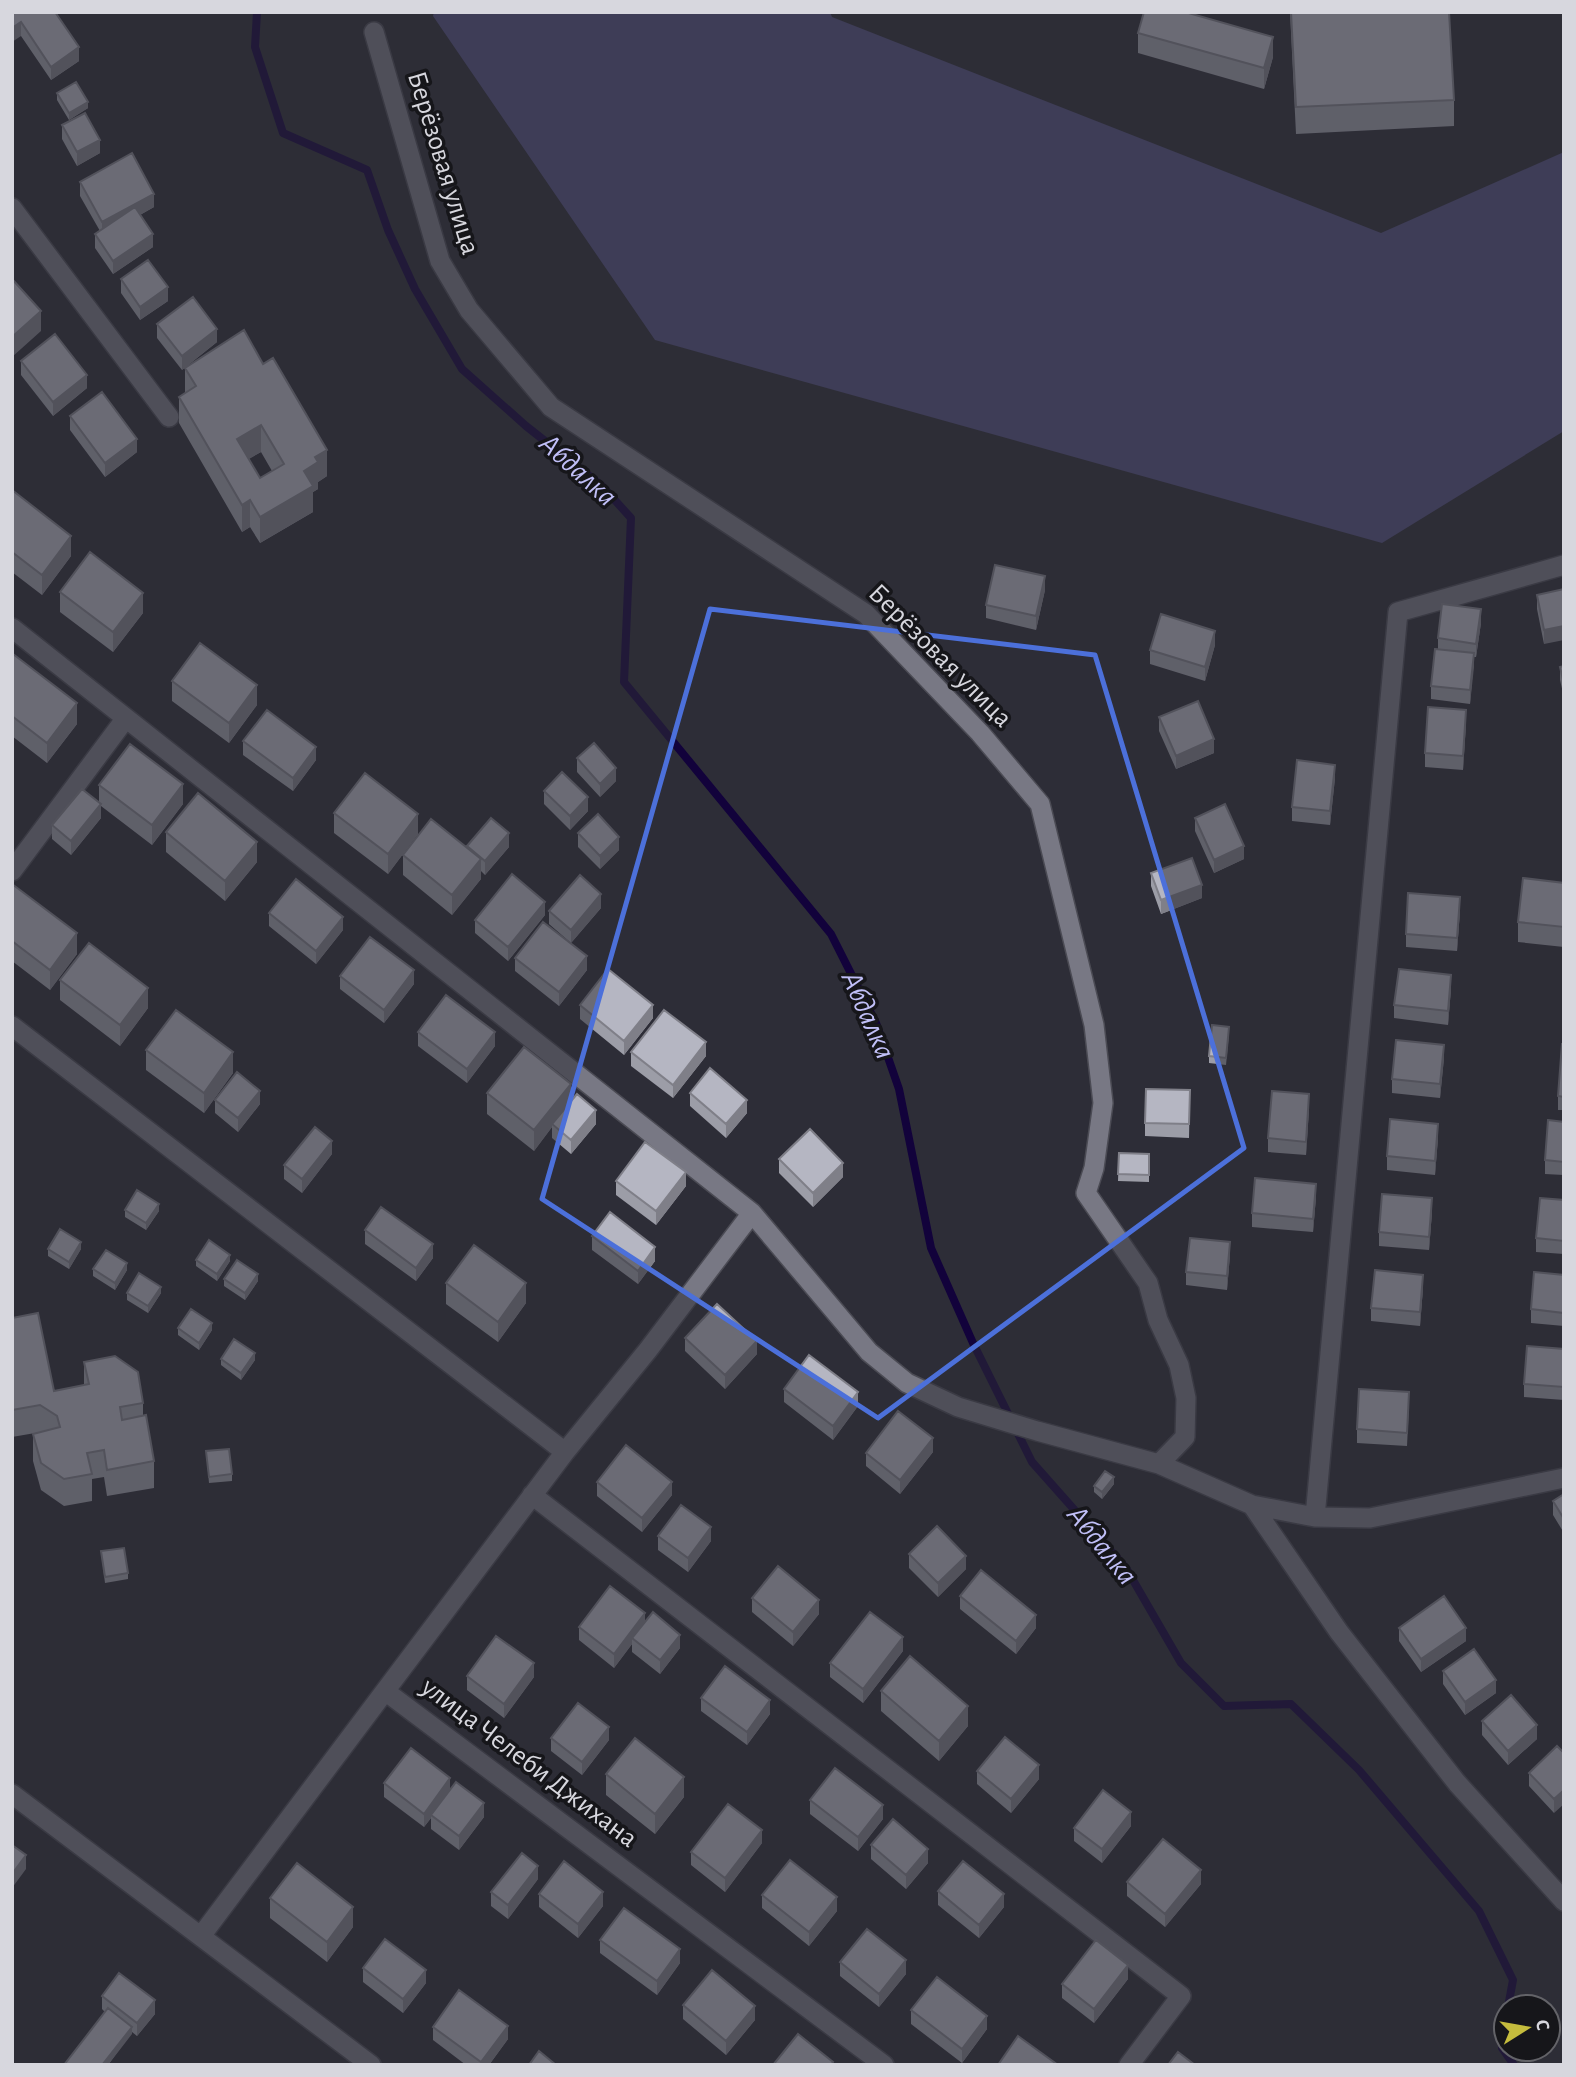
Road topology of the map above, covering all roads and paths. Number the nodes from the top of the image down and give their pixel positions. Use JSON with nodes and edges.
{"nodes":[{"id":1,"x":374,"y":32,"type":"dead end"},
{"id":2,"x":12,"y":208,"type":"edge"},
{"id":3,"x":169,"y":417,"type":"dead end"},
{"id":4,"x":1564,"y":565,"type":"edge"},
{"id":5,"x":12,"y":628,"type":"edge"},
{"id":6,"x":126,"y":718,"type":"junction"},
{"id":7,"x":12,"y":871,"type":"edge"},
{"id":8,"x":12,"y":1026,"type":"edge"},
{"id":9,"x":752,"y":1213,"type":"junction"},
{"id":10,"x":565,"y":1452,"type":"junction"},
{"id":11,"x":1159,"y":1464,"type":"junction"},
{"id":12,"x":1564,"y":1478,"type":"edge"},
{"id":13,"x":532,"y":1495,"type":"junction"},
{"id":14,"x":1252,"y":1505,"type":"junction"},
{"id":15,"x":1315,"y":1517,"type":"junction"},
{"id":16,"x":385,"y":1691,"type":"junction"},
{"id":17,"x":12,"y":1794,"type":"edge"},
{"id":18,"x":1564,"y":1901,"type":"edge"},
{"id":19,"x":201,"y":1936,"type":"junction"},
{"id":20,"x":371,"y":2065,"type":"edge"},
{"id":21,"x":884,"y":2065,"type":"edge"},
{"id":22,"x":1129,"y":2065,"type":"edge"}],
"edges":[{"from":1,"to":11,"type":"street","name":"Берёзовая улица"},
{"from":2,"to":3,"type":"street"},
{"from":4,"to":15,"type":"street"},
{"from":5,"to":6,"type":"street"},
{"from":6,"to":7,"type":"street"},
{"from":6,"to":9,"type":"street"},
{"from":8,"to":10,"type":"street"},
{"from":9,"to":10,"type":"street"},
{"from":9,"to":11,"type":"street"},
{"from":10,"to":13,"type":"street"},
{"from":11,"to":14,"type":"street"},
{"from":12,"to":15,"type":"street"},
{"from":13,"to":16,"type":"street"},
{"from":13,"to":22,"type":"street"},
{"from":14,"to":15,"type":"street"},
{"from":14,"to":18,"type":"street"},
{"from":16,"to":19,"type":"street","name":"улица Челеби Джихана"},
{"from":16,"to":21,"type":"street","name":"улица Челеби Джихана"},
{"from":17,"to":19,"type":"street"},
{"from":19,"to":20,"type":"street"}]}
